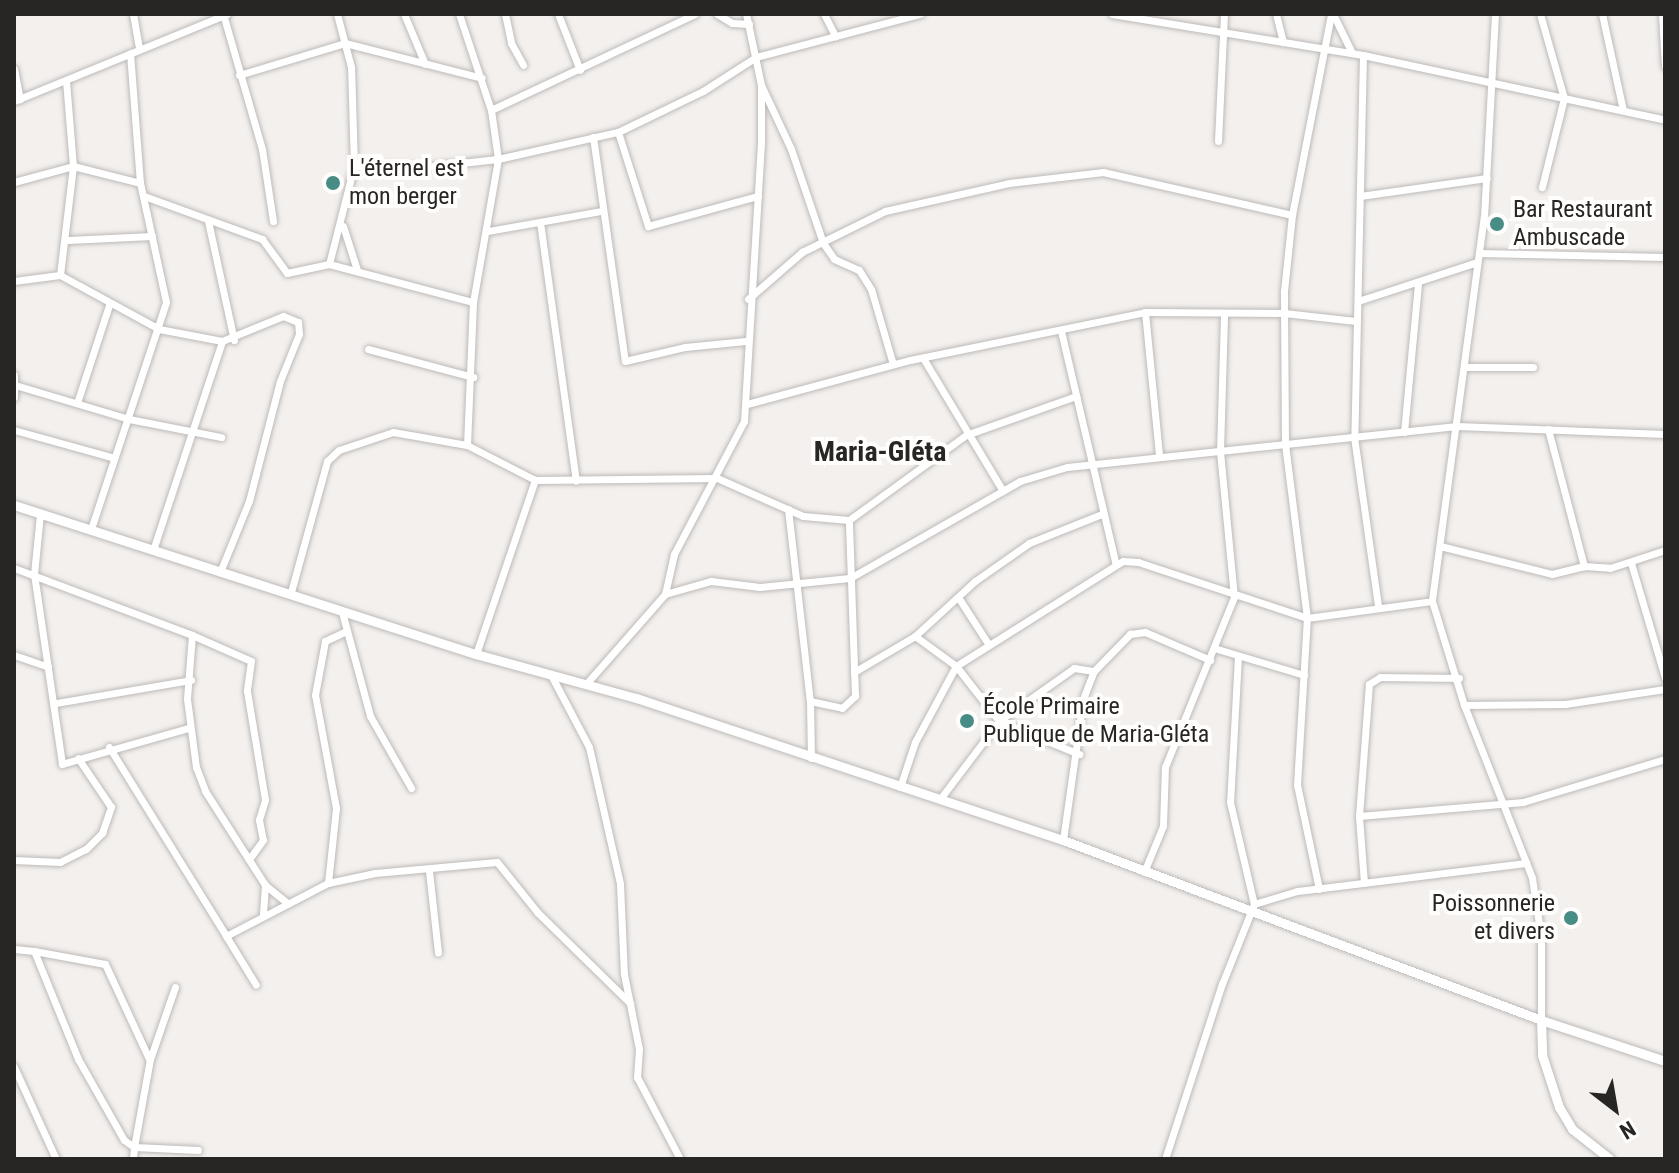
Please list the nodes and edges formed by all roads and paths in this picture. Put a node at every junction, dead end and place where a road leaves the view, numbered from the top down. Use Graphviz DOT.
graph roads {
  1 [pos="133,14"];
  2 [pos="337,14"];
  3 [pos="404,14"];
  4 [pos="459,14"];
  5 [pos="505,14"];
  6 [pos="558,14"];
  7 [pos="671,14"];
  8 [pos="695,14"];
  9 [pos="717,14"];
  10 [pos="746,14"];
  11 [pos="824,14"];
  12 [pos="920,14"];
  13 [pos="1112,14"];
  14 [pos="1224,14"];
  15 [pos="1276,14"];
  16 [pos="1332,14"];
  17 [pos="1495,14"];
  18 [pos="1540,14"];
  19 [pos="1602,14"];
  20 [pos="1662,14"];
  21 [pos="224,15"];
  22 [pos="678,22"];
  23 [pos="749,24"];
  24 [pos="1224,33"];
  25 [pos="835,36"];
  26 [pos="1283,42"];
  27 [pos="345,43"];
  28 [pos="1322,48"];
  29 [pos="139,49"];
  30 [pos="130,53"];
  31 [pos="1352,53"];
  32 [pos="1363,55"];
  33 [pos="756,57"];
  34 [pos="425,64"];
  35 [pos="523,65"];
  36 [pos="1665,66"];
  37 [pos="14,69"];
  38 [pos="580,70"];
  39 [pos="239,75"];
  40 [pos="482,78"];
  41 [pos="66,80"];
  42 [pos="1493,82"];
  43 [pos="761,85"];
  44 [pos="1564,98"];
  45 [pos="17,100"];
  46 [pos="491,110"];
  47 [pos="1623,110"];
  48 [pos="1665,120"];
  49 [pos="618,132"];
  50 [pos="593,137"];
  51 [pos="1218,141"];
  52 [pos="498,159"];
  53 [pos="73,166"];
  54 [pos="354,166"];
  55 [pos="1487,178"];
  56 [pos="14,182"];
  57 [pos="140,183"];
  58 [pos="1542,187"];
  59 [pos="144,196"];
  60 [pos="758,196"];
  61 [pos="1360,196"];
  62 [pos="601,211"];
  63 [pos="1292,215"];
  64 [pos="208,221"];
  65 [pos="273,221"];
  66 [pos="540,222"];
  67 [pos="343,223"];
  68 [pos="488,231"];
  69 [pos="152,236"];
  70 [pos="68,240"];
  71 [pos="823,243"];
  72 [pos="1479,253"];
  73 [pos="1665,257"];
  74 [pos="1477,262"];
  75 [pos="329,264"];
  76 [pos="357,270"];
  77 [pos="60,275"];
  78 [pos="14,281"];
  79 [pos="1418,284"];
  80 [pos="748,299"];
  81 [pos="1358,301"];
  82 [pos="473,302"];
  83 [pos="109,305"];
  84 [pos="1145,312"];
  85 [pos="1224,313"];
  86 [pos="1284,313"];
  87 [pos="1356,321"];
  88 [pos="159,329"];
  89 [pos="1061,331"];
  90 [pos="234,340"];
  91 [pos="222,341"];
  92 [pos="746,341"];
  93 [pos="368,349"];
  94 [pos="923,358"];
  95 [pos="893,364"];
  96 [pos="1464,367"];
  97 [pos="1533,367"];
  98 [pos="14,375"];
  99 [pos="473,377"];
  100 [pos="15,385"];
  101 [pos="1076,396"];
  102 [pos="14,397"];
  103 [pos="77,403"];
  104 [pos="747,404"];
  105 [pos="129,419"];
  106 [pos="1457,426"];
  107 [pos="1548,429"];
  108 [pos="14,430"];
  109 [pos="196,432"];
  110 [pos="1404,432"];
  111 [pos="1665,434"];
  112 [pos="966,435"];
  113 [pos="221,437"];
  114 [pos="1354,437"];
  115 [pos="1285,444"];
  116 [pos="467,445"];
  117 [pos="1220,451"];
  118 [pos="1159,455"];
  119 [pos="114,458"];
  120 [pos="1091,463"];
  121 [pos="717,478"];
  122 [pos="535,480"];
  123 [pos="576,481"];
  124 [pos="1003,491"];
  125 [pos="14,505"];
  126 [pos="788,509"];
  127 [pos="40,514"];
  128 [pos="1102,514"];
  129 [pos="849,520"];
  130 [pos="91,529"];
  131 [pos="1440,546"];
  132 [pos="153,550"];
  133 [pos="1665,550"];
  134 [pos="1631,563"];
  135 [pos="1116,565"];
  136 [pos="1584,566"];
  137 [pos="14,568"];
  138 [pos="220,572"];
  139 [pos="34,574"];
  140 [pos="850,578"];
  141 [pos="795,584"];
  142 [pos="291,592"];
  143 [pos="665,594"];
  144 [pos="958,597"];
  145 [pos="1234,597"];
  146 [pos="1432,601"];
  147 [pos="1378,606"];
  148 [pos="342,612"];
  149 [pos="1307,618"];
  150 [pos="346,631"];
  151 [pos="192,635"];
  152 [pos="915,636"];
  153 [pos="987,642"];
  154 [pos="1214,648"];
  155 [pos="476,654"];
  156 [pos="14,655"];
  157 [pos="1238,656"];
  158 [pos="1210,660"];
  159 [pos="956,666"];
  160 [pos="48,667"];
  161 [pos="1094,671"];
  162 [pos="854,672"];
  163 [pos="551,675"];
  164 [pos="1304,675"];
  165 [pos="1459,678"];
  166 [pos="1665,678"];
  167 [pos="191,680"];
  168 [pos="586,684"];
  169 [pos="1665,689"];
  170 [pos="810,701"];
  171 [pos="56,703"];
  172 [pos="1464,705"];
  173 [pos="999,721"];
  174 [pos="188,728"];
  175 [pos="109,747"];
  176 [pos="1079,754"];
  177 [pos="78,758"];
  178 [pos="811,758"];
  179 [pos="1665,759"];
  180 [pos="900,787"];
  181 [pos="411,788"];
  182 [pos="940,799"];
  183 [pos="1504,805"];
  184 [pos="1359,816"];
  185 [pos="1063,840"];
  186 [pos="249,859"];
  187 [pos="14,860"];
  188 [pos="1526,863"];
  189 [pos="429,871"];
  190 [pos="1144,872"];
  191 [pos="328,883"];
  192 [pos="1364,883"];
  193 [pos="265,885"];
  194 [pos="1319,889"];
  195 [pos="286,902"];
  196 [pos="1252,907"];
  197 [pos="263,916"];
  198 [pos="226,936"];
  199 [pos="14,949"];
  200 [pos="34,951"];
  201 [pos="438,953"];
  202 [pos="256,985"];
  203 [pos="175,987"];
  204 [pos="630,1003"];
  205 [pos="1541,1020"];
  206 [pos="150,1059"];
  207 [pos="1665,1061"];
  208 [pos="14,1067"];
  209 [pos="134,1147"];
  210 [pos="198,1150"];
  211 [pos="1611,1158"];
  212 [pos="56,1159"];
  213 [pos="133,1159"];
  214 [pos="680,1159"];
  215 [pos="1165,1159"];
  1 -- 29 [label="street"];
  2 -- 27 [label="street"];
  3 -- 34 [label="street"];
  4 -- 40 [label="street"];
  5 -- 35 [label="street"];
  6 -- 38 [label="street"];
  7 -- 22 [label="street"];
  8 -- 22 [label="street"];
  9 -- 23 [label="street"];
  10 -- 23 [label="street"];
  11 -- 25 [label="street"];
  12 -- 25 [label="street"];
  13 -- 24 [label="street"];
  14 -- 24 [label="street"];
  15 -- 26 [label="street"];
  16 -- 28 [label="street"];
  16 -- 31 [label="street"];
  17 -- 42 [label="street"];
  18 -- 44 [label="street"];
  19 -- 47 [label="street"];
  20 -- 36 [label="street"];
  21 -- 29 [label="street"];
  21 -- 39 [label="street"];
  22 -- 38 [label="street"];
  23 -- 33 [label="street"];
  24 -- 26 [label="street"];
  24 -- 51 [label="street"];
  25 -- 33 [label="street"];
  26 -- 28 [label="street"];
  27 -- 34 [label="street"];
  27 -- 39 [label="street"];
  27 -- 54 [label="street"];
  28 -- 31 [label="street"];
  28 -- 63 [label="street"];
  29 -- 30 [label="street"];
  30 -- 41 [label="street"];
  30 -- 57 [label="street"];
  31 -- 32 [label="street"];
  32 -- 42 [label="street"];
  32 -- 61 [label="street"];
  33 -- 43 [label="street"];
  33 -- 49 [label="street"];
  34 -- 40 [label="street"];
  37 -- 45 [label="street"];
  38 -- 46 [label="street"];
  39 -- 65 [label="street"];
  40 -- 46 [label="street"];
  41 -- 45 [label="street"];
  41 -- 53 [label="street"];
  42 -- 44 [label="street"];
  42 -- 55 [label="street"];
  43 -- 60 [label="street"];
  43 -- 71 [label="street"];
  44 -- 47 [label="street"];
  44 -- 58 [label="street"];
  46 -- 52 [label="street"];
  47 -- 48 [label="street"];
  49 -- 50 [label="street"];
  49 -- 60 [label="street"];
  50 -- 52 [label="street"];
  50 -- 62 [label="street"];
  52 -- 54 [label="street"];
  52 -- 68 [label="street"];
  53 -- 56 [label="street"];
  53 -- 57 [label="street"];
  53 -- 70 [label="street"];
  54 -- 67 [label="street"];
  55 -- 61 [label="street"];
  55 -- 72 [label="street"];
  57 -- 59 [label="street"];
  59 -- 64 [label="street"];
  59 -- 69 [label="street"];
  60 -- 80 [label="street"];
  61 -- 81 [label="street"];
  62 -- 66 [label="street"];
  62 -- 92 [label="street"];
  63 -- 71 [label="street"];
  63 -- 86 [label="street"];
  64 -- 75 [label="street"];
  64 -- 90 [label="street"];
  66 -- 68 [label="street"];
  66 -- 123 [label="street"];
  67 -- 75 [label="street"];
  67 -- 76 [label="street"];
  68 -- 82 [label="street"];
  69 -- 70 [label="street"];
  69 -- 88 [label="street"];
  70 -- 77 [label="street"];
  71 -- 80 [label="street"];
  71 -- 95 [label="street"];
  72 -- 73 [label="street"];
  72 -- 74 [label="street"];
  74 -- 79 [label="street"];
  74 -- 96 [label="street"];
  75 -- 76 [label="street"];
  76 -- 82 [label="street"];
  77 -- 78 [label="street"];
  77 -- 83 [label="street"];
  79 -- 81 [label="street"];
  79 -- 110 [label="street"];
  80 -- 92 [label="street"];
  81 -- 87 [label="street"];
  82 -- 99 [label="street"];
  83 -- 88 [label="street"];
  83 -- 103 [label="street"];
  84 -- 85 [label="street"];
  84 -- 89 [label="street"];
  84 -- 118 [label="street"];
  85 -- 86 [label="street"];
  85 -- 117 [label="street"];
  86 -- 87 [label="street"];
  86 -- 115 [label="street"];
  87 -- 114 [label="street"];
  88 -- 91 [label="street"];
  88 -- 105 [label="street"];
  89 -- 94 [label="street"];
  89 -- 101 [label="street"];
  90 -- 91 [label="street"];
  90 -- 138 [label="street"];
  91 -- 109 [label="street"];
  92 -- 104 [label="street"];
  93 -- 99 [label="street"];
  94 -- 95 [label="street"];
  94 -- 112 [label="street"];
  95 -- 104 [label="street"];
  96 -- 97 [label="street"];
  96 -- 106 [label="street"];
  98 -- 100 [label="street"];
  99 -- 116 [label="street"];
  100 -- 102 [label="street"];
  100 -- 103 [label="street"];
  101 -- 112 [label="street"];
  101 -- 120 [label="street"];
  103 -- 105 [label="street"];
  104 -- 121 [label="street"];
  105 -- 109 [label="street"];
  105 -- 119 [label="street"];
  106 -- 107 [label="street"];
  106 -- 110 [label="street"];
  106 -- 131 [label="street"];
  107 -- 111 [label="street"];
  107 -- 136 [label="street"];
  108 -- 119 [label="street"];
  109 -- 113 [label="street"];
  109 -- 132 [label="street"];
  110 -- 114 [label="street"];
  112 -- 124 [label="street"];
  112 -- 129 [label="street"];
  114 -- 115 [label="street"];
  114 -- 147 [label="street"];
  115 -- 117 [label="street"];
  115 -- 149 [label="street"];
  116 -- 122 [label="street"];
  116 -- 142 [label="street"];
  117 -- 118 [label="street"];
  117 -- 145 [label="street"];
  118 -- 120 [label="street"];
  119 -- 130 [label="street"];
  120 -- 124 [label="street"];
  120 -- 128 [label="street"];
  121 -- 123 [label="street"];
  121 -- 126 [label="street"];
  121 -- 143 [label="street"];
  122 -- 123 [label="street"];
  122 -- 155 [label="street"];
  124 -- 140 [label="street"];
  125 -- 127 [label="street"];
  126 -- 129 [label="street"];
  126 -- 141 [label="street"];
  127 -- 130 [label="street"];
  127 -- 139 [label="street"];
  128 -- 135 [label="street"];
  128 -- 144 [label="street"];
  129 -- 140 [label="street"];
  130 -- 132 [label="street"];
  131 -- 136 [label="street"];
  131 -- 146 [label="street"];
  132 -- 138 [label="street"];
  133 -- 134 [label="street"];
  134 -- 136 [label="street"];
  134 -- 166 [label="street"];
  135 -- 145 [label="street"];
  135 -- 153 [label="street"];
  137 -- 139 [label="street"];
  138 -- 142 [label="street"];
  139 -- 151 [label="street"];
  139 -- 160 [label="street"];
  140 -- 141 [label="street"];
  140 -- 162 [label="street"];
  141 -- 143 [label="street"];
  141 -- 170 [label="street"];
  142 -- 148 [label="street"];
  143 -- 168 [label="street"];
  144 -- 152 [label="street"];
  144 -- 153 [label="street"];
  145 -- 149 [label="street"];
  145 -- 154 [label="street"];
  146 -- 147 [label="street"];
  146 -- 165 [label="street"];
  147 -- 149 [label="street"];
  148 -- 150 [label="street"];
  148 -- 155 [label="street"];
  149 -- 164 [label="street"];
  150 -- 181 [label="street"];
  150 -- 191 [label="street"];
  151 -- 167 [label="street"];
  151 -- 186 [label="street"];
  152 -- 159 [label="street"];
  152 -- 162 [label="street"];
  153 -- 159 [label="street"];
  154 -- 157 [label="street"];
  154 -- 158 [label="street"];
  155 -- 163 [label="street"];
  156 -- 160 [label="street"];
  157 -- 164 [label="street"];
  157 -- 196 [label="street"];
  158 -- 161 [label="street"];
  158 -- 190 [label="street"];
  159 -- 173 [label="street"];
  159 -- 180 [label="street"];
  160 -- 171 [label="street"];
  161 -- 173 [label="street"];
  161 -- 176 [label="street"];
  162 -- 170 [label="street"];
  163 -- 168 [label="street"];
  163 -- 204 [label="street"];
  164 -- 194 [label="street"];
  165 -- 172 [label="street"];
  165 -- 184 [label="street"];
  167 -- 171 [label="street"];
  167 -- 174 [label="street"];
  168 -- 178 [label="street"];
  169 -- 172 [label="street"];
  170 -- 178 [label="street"];
  171 -- 177 [label="street"];
  172 -- 183 [label="street"];
  173 -- 176 [label="street"];
  173 -- 182 [label="street"];
  174 -- 175 [label="street"];
  174 -- 186 [label="street"];
  175 -- 177 [label="street"];
  175 -- 198 [label="street"];
  176 -- 185 [label="street"];
  177 -- 187 [label="street"];
  178 -- 180 [label="street"];
  179 -- 183 [label="street"];
  180 -- 182 [label="street"];
  182 -- 185 [label="street"];
  183 -- 184 [label="street"];
  183 -- 188 [label="street"];
  184 -- 192 [label="street"];
  185 -- 190 [label="street"];
  186 -- 193 [label="street"];
  188 -- 192 [label="street"];
  188 -- 205 [label="street"];
  189 -- 191 [label="street"];
  189 -- 201 [label="street"];
  189 -- 204 [label="street"];
  190 -- 196 [label="street"];
  191 -- 195 [label="street"];
  192 -- 194 [label="street"];
  193 -- 195 [label="street"];
  193 -- 197 [label="street"];
  194 -- 196 [label="street"];
  195 -- 197 [label="street"];
  196 -- 205 [label="street"];
  196 -- 215 [label="street"];
  197 -- 198 [label="street"];
  198 -- 202 [label="street"];
  199 -- 200 [label="street"];
  200 -- 206 [label="street"];
  200 -- 209 [label="street"];
  203 -- 206 [label="street"];
  204 -- 214 [label="street"];
  205 -- 207 [label="street"];
  205 -- 211 [label="street"];
  206 -- 209 [label="street"];
  208 -- 212 [label="street"];
  209 -- 210 [label="street"];
  209 -- 213 [label="street"];
}
